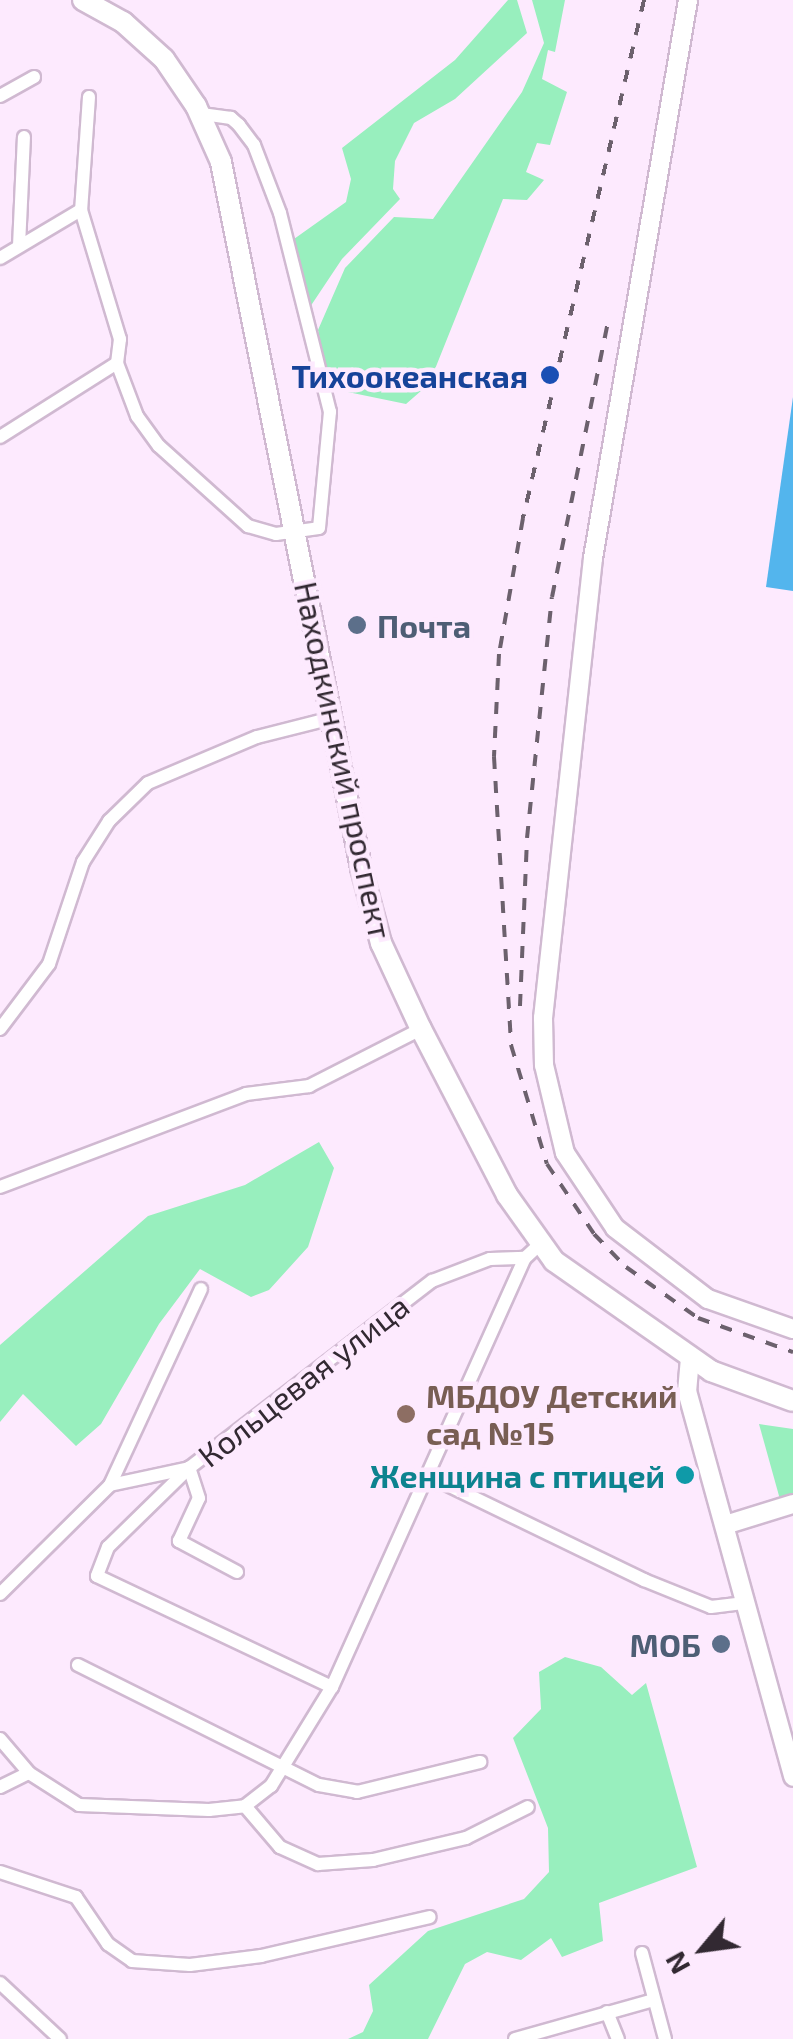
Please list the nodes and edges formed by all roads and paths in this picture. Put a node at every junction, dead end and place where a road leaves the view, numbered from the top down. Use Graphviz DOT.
graph roads {
  1 [pos="83,0"];
  2 [pos="688,0"];
  3 [pos="34,77"];
  4 [pos="0,96"];
  5 [pos="89,96"];
  6 [pos="200,114"];
  7 [pos="24,137"];
  8 [pos="81,210"];
  9 [pos="19,246"];
  10 [pos="0,258"];
  11 [pos="117,363"];
  12 [pos="0,437"];
  13 [pos="296,531"];
  14 [pos="332,718"];
  15 [pos="0,1029"];
  16 [pos="421,1030"];
  17 [pos="0,1187"];
  18 [pos="532,1252"];
  19 [pos="202,1289"];
  20 [pos="793,1329"];
  21 [pos="690,1358"];
  22 [pos="793,1401"];
  23 [pos="189,1468"];
  24 [pos="431,1477"];
  25 [pos="110,1485"];
  26 [pos="793,1504"];
  27 [pos="725,1525"];
  28 [pos="237,1572"];
  29 [pos="0,1594"];
  30 [pos="744,1602"];
  31 [pos="78,1665"];
  32 [pos="332,1687"];
  33 [pos="0,1739"];
  34 [pos="480,1762"];
  35 [pos="283,1767"];
  36 [pos="29,1772"];
  37 [pos="793,1777"];
  38 [pos="0,1788"];
  39 [pos="245,1806"];
  40 [pos="528,1807"];
  41 [pos="0,1872"];
  42 [pos="430,1917"];
  43 [pos="642,1953"];
  44 [pos="0,1982"];
  45 [pos="654,2000"];
  46 [pos="607,2012"];
  47 [pos="60,2039"];
  48 [pos="515,2039"];
  49 [pos="618,2039"];
  50 [pos="665,2039"];
  1 -- 6 [label="main road, Находкинский проспект"];
  2 -- 20 [label="street"];
  3 -- 4 [label="street"];
  5 -- 8 [label="street"];
  6 -- 13 [label="main road, Находкинский проспект"];
  6 -- 13 [label="street"];
  7 -- 9 [label="street"];
  8 -- 9 [label="street"];
  8 -- 11 [label="street"];
  9 -- 10 [label="street"];
  11 -- 12 [label="street"];
  11 -- 13 [label="street"];
  13 -- 14 [label="main road, Находкинский проспект"];
  14 -- 15 [label="street"];
  14 -- 16 [label="main road, Находкинский проспект"];
  16 -- 17 [label="street"];
  16 -- 18 [label="main road, Находкинский проспект"];
  18 -- 21 [label="main road, Находкинский проспект"];
  18 -- 23 [label="street, Кольцевая улица"];
  18 -- 24 [label="street"];
  19 -- 25 [label="street"];
  21 -- 22 [label="main road, Находкинский проспект"];
  21 -- 27 [label="street"];
  23 -- 25 [label="street, Кольцевая улица"];
  23 -- 28 [label="street"];
  23 -- 32 [label="street"];
  24 -- 30 [label="street"];
  24 -- 32 [label="street"];
  25 -- 29 [label="street"];
  26 -- 27 [label="street"];
  27 -- 30 [label="street"];
  30 -- 37 [label="street"];
  31 -- 35 [label="street"];
  32 -- 35 [label="street"];
  33 -- 36 [label="street"];
  34 -- 35 [label="street"];
  35 -- 39 [label="street"];
  36 -- 38 [label="street"];
  36 -- 39 [label="street"];
  39 -- 40 [label="street"];
  41 -- 42 [label="street"];
  43 -- 45 [label="street"];
  44 -- 47 [label="street"];
  45 -- 46 [label="street"];
  45 -- 50 [label="street"];
  46 -- 48 [label="street"];
  46 -- 49 [label="street"];
}
